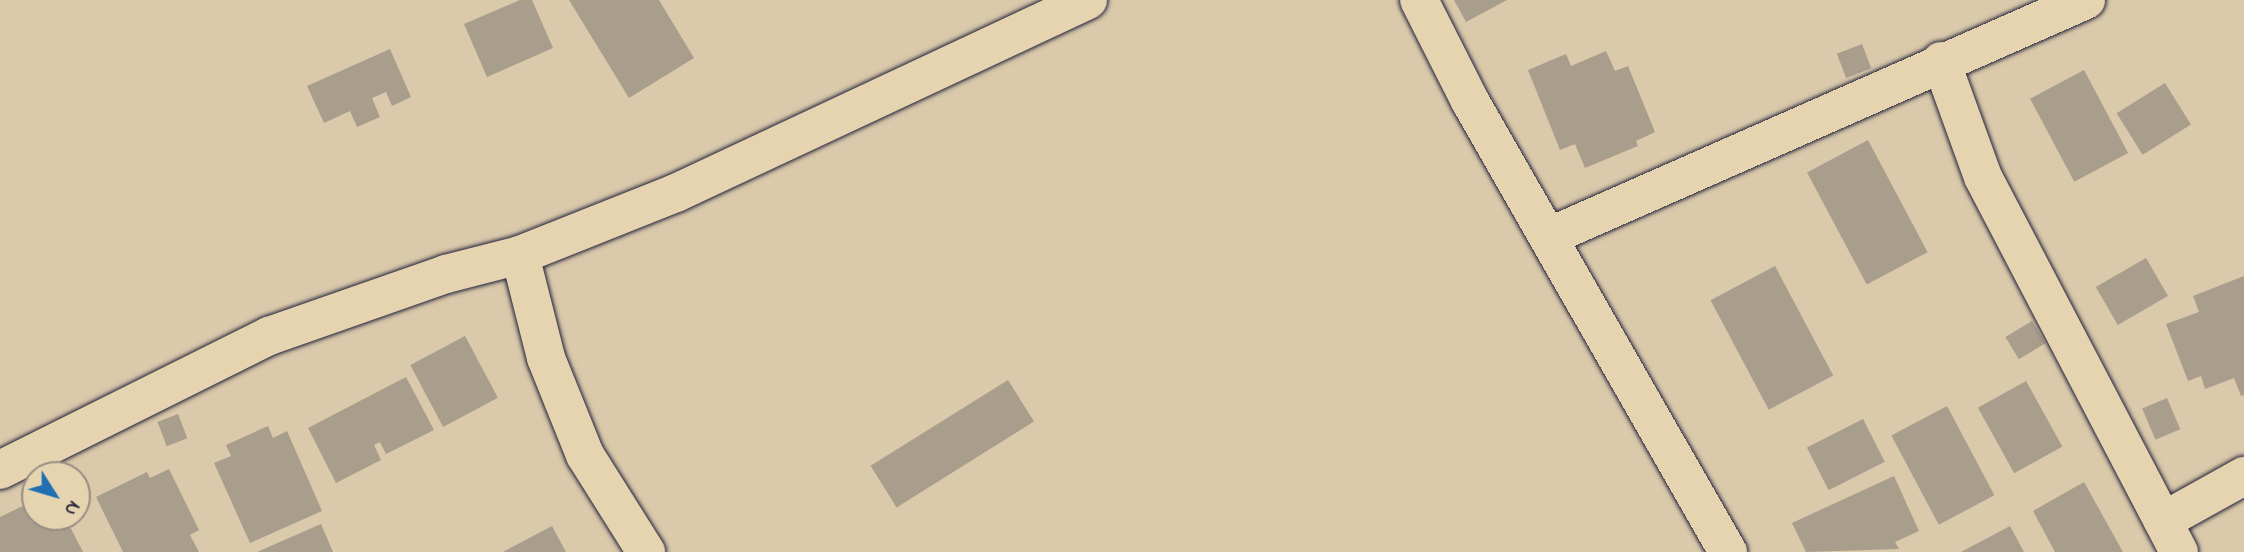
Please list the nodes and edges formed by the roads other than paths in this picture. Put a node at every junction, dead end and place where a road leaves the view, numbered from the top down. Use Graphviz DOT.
graph roads {
  1 [pos="1088,0"];
  2 [pos="1419,0"];
  3 [pos="2086,0"];
  4 [pos="1941,61"];
  5 [pos="1548,237"];
  6 [pos="520,255"];
  7 [pos="0,470"];
  8 [pos="2244,476"];
  9 [pos="2171,536"];
  10 [pos="646,552"];
  11 [pos="1728,552"];
  1 -- 6 [label="street"];
  2 -- 5 [label="street"];
  3 -- 4 [label="street"];
  4 -- 5 [label="street"];
  4 -- 9 [label="street"];
  5 -- 11 [label="street"];
  6 -- 7 [label="street"];
  6 -- 10 [label="street"];
  8 -- 9 [label="street"];
}
